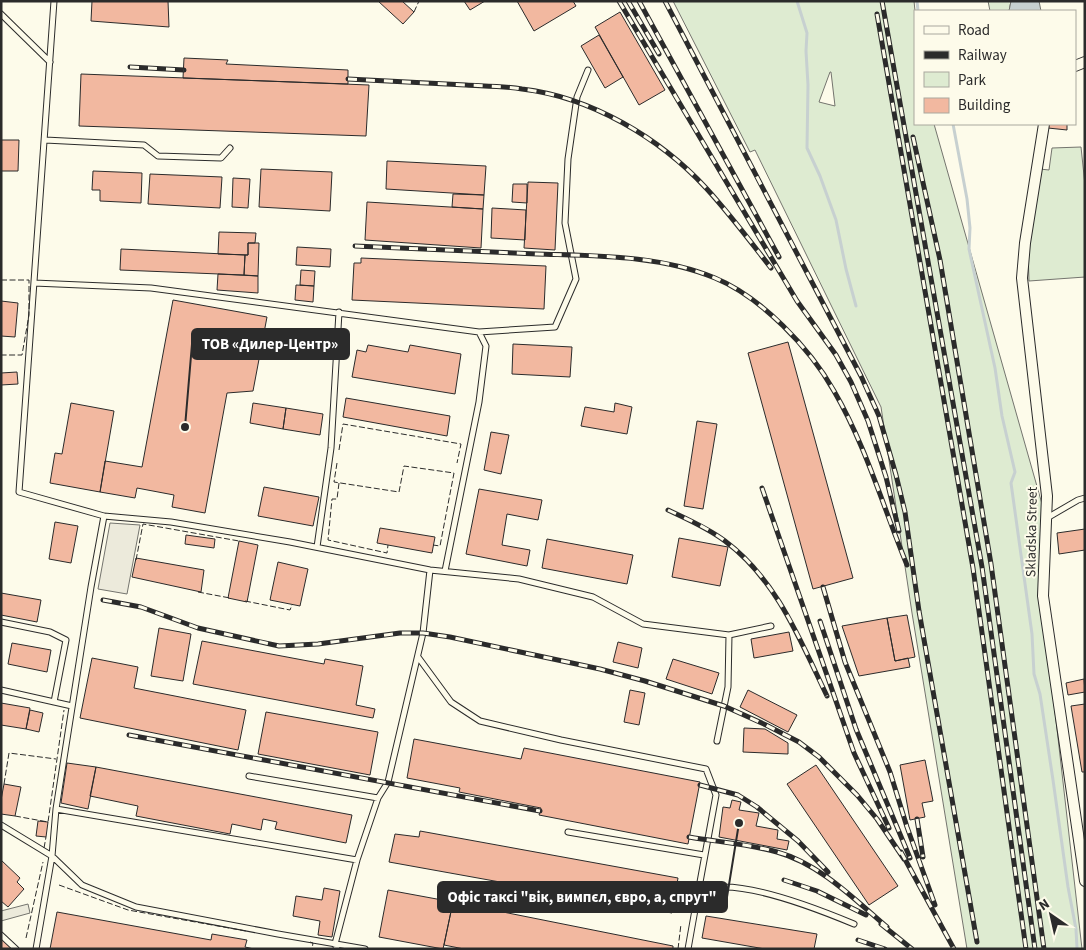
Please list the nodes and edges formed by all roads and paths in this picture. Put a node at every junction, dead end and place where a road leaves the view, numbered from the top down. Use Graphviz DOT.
graph roads {
  1 [pos="54,1"];
  2 [pos="1,14"];
  3 [pos="50,62"];
  4 [pos="588,70"];
  5 [pos="1044,125"];
  6 [pos="45,140"];
  7 [pos="230,148"];
  8 [pos="34,282"];
  9 [pos="339,312"];
  10 [pos="479,332"];
  11 [pos="1085,498"];
  12 [pos="104,516"];
  13 [pos="1047,518"];
  14 [pos="317,547"];
  15 [pos="430,570"];
  16 [pos="445,571"];
  17 [pos="1,622"];
  18 [pos="771,626"];
  19 [pos="729,635"];
  20 [pos="418,657"];
  21 [pos="1,690"];
  22 [pos="54,702"];
  23 [pos="72,706"];
  24 [pos="717,741"];
  25 [pos="249,776"];
  26 [pos="378,798"];
  27 [pos="56,809"];
  28 [pos="1,826"];
  29 [pos="568,832"];
  30 [pos="52,856"];
  31 [pos="704,856"];
  32 [pos="357,860"];
  33 [pos="1085,881"];
  34 [pos="698,893"];
  35 [pos="854,924"];
  36 [pos="1,935"];
  37 [pos="336,946"];
  38 [pos="16,949"];
  39 [pos="36,949"];
  40 [pos="365,949"];
  41 [pos="688,949"];
  1 -- 3 [label="lane"];
  2 -- 3 [label="lane"];
  3 -- 6 [label="lane"];
  4 -- 10 [label="lane"];
  5 -- 13 [label="street, Skladska Street"];
  6 -- 7 [label="lane"];
  6 -- 8 [label="lane"];
  8 -- 9 [label="lane"];
  8 -- 12 [label="lane"];
  9 -- 10 [label="lane"];
  9 -- 14 [label="lane"];
  10 -- 16 [label="lane"];
  11 -- 13 [label="lane"];
  12 -- 14 [label="lane"];
  12 -- 23 [label="lane"];
  13 -- 33 [label="street, Skladska Street"];
  14 -- 15 [label="lane"];
  15 -- 16 [label="lane"];
  15 -- 20 [label="lane"];
  16 -- 19 [label="lane"];
  17 -- 22 [label="lane"];
  18 -- 19 [label="lane"];
  19 -- 24 [label="lane"];
  20 -- 26 [label="lane"];
  20 -- 31 [label="lane"];
  21 -- 22 [label="lane"];
  22 -- 23 [label="lane"];
  23 -- 27 [label="lane"];
  25 -- 26 [label="lane"];
  26 -- 32 [label="lane"];
  27 -- 30 [label="lane"];
  27 -- 32 [label="lane"];
  28 -- 30 [label="lane"];
  29 -- 31 [label="lane"];
  30 -- 37 [label="lane"];
  30 -- 39 [label="lane"];
  31 -- 34 [label="lane"];
  32 -- 37 [label="lane"];
  34 -- 35 [label="lane"];
  34 -- 41 [label="lane"];
  36 -- 38 [label="lane"];
  37 -- 40 [label="lane"];
}
